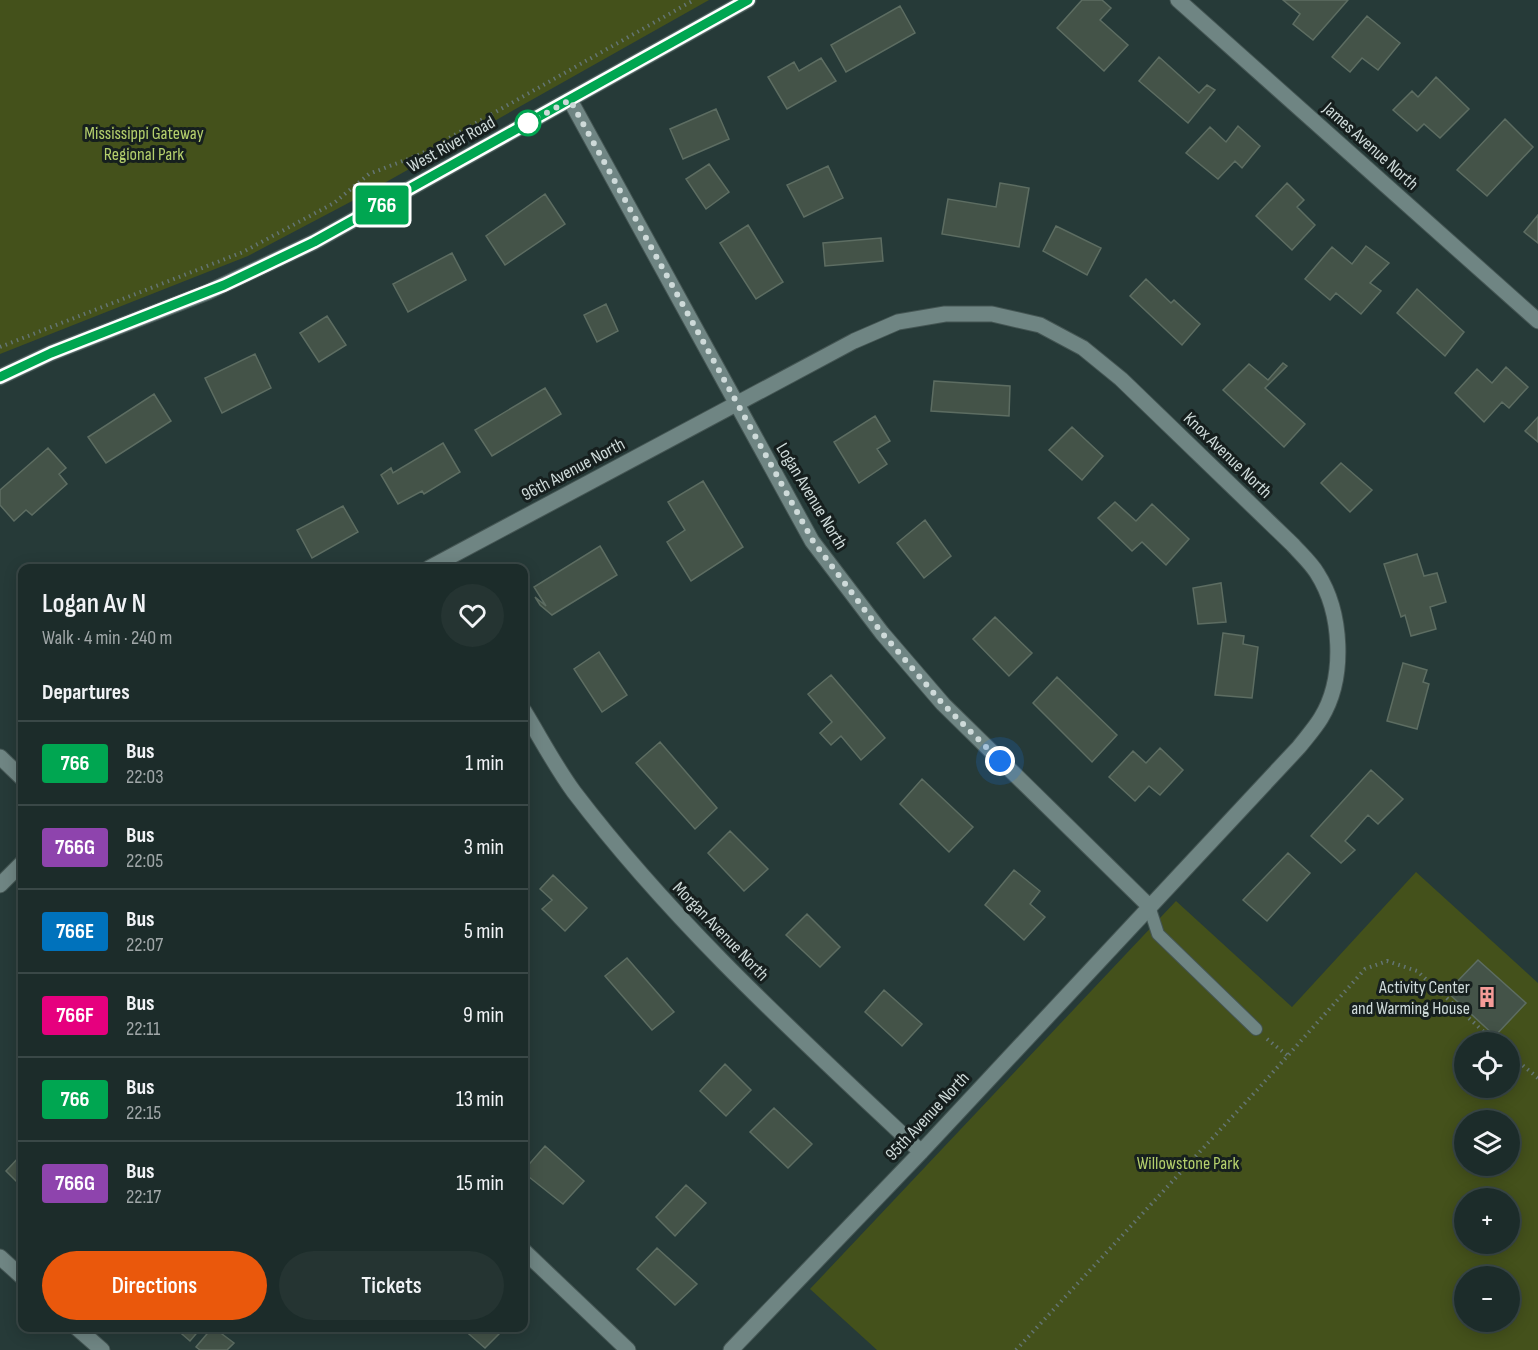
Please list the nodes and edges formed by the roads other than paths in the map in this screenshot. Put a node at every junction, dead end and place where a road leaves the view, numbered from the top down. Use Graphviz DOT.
graph roads {
  1 [pos="748,0"];
  2 [pos="1178,0"];
  3 [pos="570,100"];
  4 [pos="1538,321"];
  5 [pos="0,377"];
  6 [pos="736,403"];
  7 [pos="442,564"];
  8 [pos="528,717"];
  9 [pos="0,757"];
  10 [pos="18,774"];
  11 [pos="18,867"];
  12 [pos="0,885"];
  13 [pos="1149,906"];
  14 [pos="1256,1029"];
  15 [pos="921,1152"];
  16 [pos="528,1255"];
  17 [pos="0,1257"];
  18 [pos="18,1273"];
  19 [pos="82,1332"];
  20 [pos="102,1350"];
  21 [pos="628,1350"];
  22 [pos="730,1350"];
  1 -- 3 [label="street, West River Road"];
  2 -- 4 [label="street, James Avenue North"];
  3 -- 5 [label="street, West River Road"];
  3 -- 6 [label="street, Logan Avenue North"];
  6 -- 7 [label="street, 96th Avenue North"];
  6 -- 13 [label="street, Logan Avenue North"];
  6 -- 13 [label="street, Knox Avenue North"];
  8 -- 15 [label="street, Morgan Avenue North"];
  9 -- 10 [label="street"];
  11 -- 12 [label="street"];
  13 -- 14 [label="lane"];
  13 -- 15 [label="street, 95th Avenue North"];
  15 -- 22 [label="street, 95th Avenue North"];
  16 -- 21 [label="street"];
  17 -- 18 [label="street"];
  19 -- 20 [label="street"];
}
